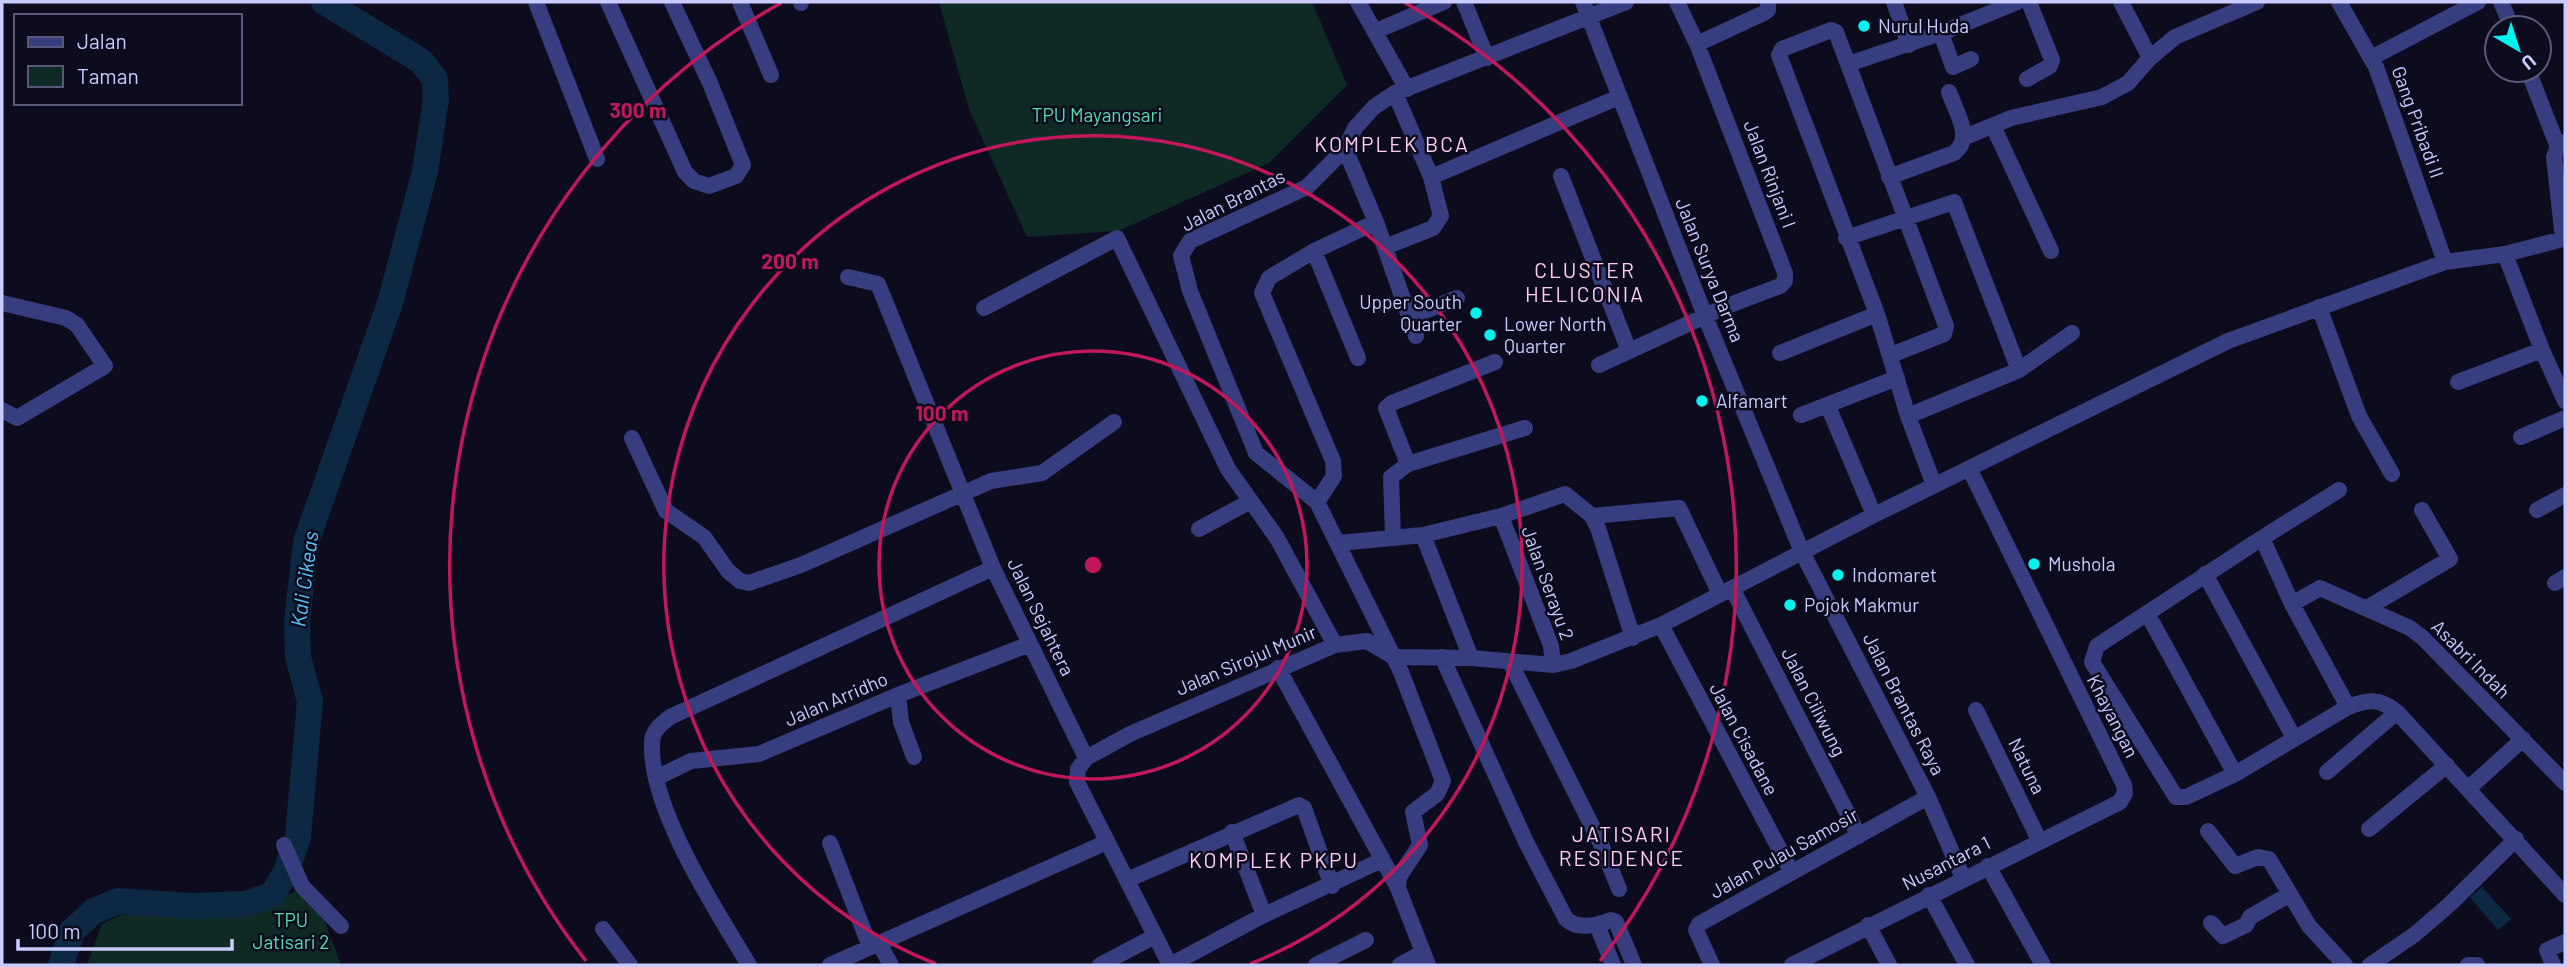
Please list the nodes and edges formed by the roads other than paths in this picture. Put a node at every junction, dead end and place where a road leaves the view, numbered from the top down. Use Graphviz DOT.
graph roads {
  1 [pos="536,2"];
  2 [pos="608,2"];
  3 [pos="672,2"];
  4 [pos="740,2"];
  5 [pos="1358,2"];
  6 [pos="1444,2"];
  7 [pos="1464,2"];
  8 [pos="1626,2"];
  9 [pos="1677,2"];
  10 [pos="1768,2"];
  11 [pos="1894,2"];
  12 [pos="2017,2"];
  13 [pos="2029,2"];
  14 [pos="2121,2"];
  15 [pos="2258,2"];
  16 [pos="2339,2"];
  17 [pos="2478,2"];
  18 [pos="1585,8"];
  19 [pos="1376,31"];
  20 [pos="1941,33"];
  21 [pos="1697,44"];
  22 [pos="1909,45"];
  23 [pos="1487,58"];
  24 [pos="2150,58"];
  25 [pos="2371,58"];
  26 [pos="1971,59"];
  27 [pos="1848,64"];
  28 [pos="771,75"];
  29 [pos="2027,79"];
  30 [pos="2534,84"];
  31 [pos="1401,91"];
  32 [pos="1948,93"];
  33 [pos="1619,97"];
  34 [pos="1993,126"];
  35 [pos="1965,137"];
  36 [pos="2562,145"];
  37 [pos="1345,149"];
  38 [pos="597,159"];
  39 [pos="1561,176"];
  40 [pos="1431,177"];
  41 [pos="1889,177"];
  42 [pos="1903,217"];
  43 [pos="1376,222"];
  44 [pos="1846,238"];
  45 [pos="2564,241"];
  46 [pos="1385,247"];
  47 [pos="1314,251"];
  48 [pos="2051,251"];
  49 [pos="2505,254"];
  50 [pos="2445,262"];
  51 [pos="848,278"];
  52 [pos="1457,298"];
  53 [pos="2,303"];
  54 [pos="2319,307"];
  55 [pos="984,308"];
  56 [pos="1877,314"];
  57 [pos="1705,316"];
  58 [pos="1410,317"];
  59 [pos="2072,333"];
  60 [pos="1416,336"];
  61 [pos="2542,350"];
  62 [pos="1629,351"];
  63 [pos="1780,353"];
  64 [pos="1891,355"];
  65 [pos="1358,358"];
  66 [pos="1495,362"];
  67 [pos="1599,366"];
  68 [pos="2019,370"];
  69 [pos="1897,378"];
  70 [pos="2458,382"];
  71 [pos="2565,401"];
  72 [pos="1828,407"];
  73 [pos="2,410"];
  74 [pos="1801,415"];
  75 [pos="1908,416"];
  76 [pos="2565,418"];
  77 [pos="1114,422"];
  78 [pos="1525,428"];
  79 [pos="2521,437"];
  80 [pos="632,438"];
  81 [pos="1408,464"];
  82 [pos="1970,470"];
  83 [pos="2392,474"];
  84 [pos="1934,485"];
  85 [pos="2339,490"];
  86 [pos="962,493"];
  87 [pos="2565,495"];
  88 [pos="1250,502"];
  89 [pos="1317,502"];
  90 [pos="2422,510"];
  91 [pos="2537,510"];
  92 [pos="1874,515"];
  93 [pos="1502,516"];
  94 [pos="1592,516"];
  95 [pos="1199,529"];
  96 [pos="1423,535"];
  97 [pos="1393,536"];
  98 [pos="2262,538"];
  99 [pos="1339,543"];
  100 [pos="1802,552"];
  101 [pos="993,568"];
  102 [pos="2205,574"];
  103 [pos="1726,591"];
  104 [pos="2292,604"];
  105 [pos="2367,608"];
  106 [pos="2147,613"];
  107 [pos="1661,625"];
  108 [pos="1633,638"];
  109 [pos="1030,644"];
  110 [pos="1335,645"];
  111 [pos="1394,657"];
  112 [pos="1442,657"];
  113 [pos="1471,658"];
  114 [pos="1510,662"];
  115 [pos="1553,665"];
  116 [pos="1278,668"];
  117 [pos="898,695"];
  118 [pos="2348,707"];
  119 [pos="1976,710"];
  120 [pos="2397,712"];
  121 [pos="2294,738"];
  122 [pos="2523,739"];
  123 [pos="914,757"];
  124 [pos="1086,758"];
  125 [pos="2447,765"];
  126 [pos="2327,772"];
  127 [pos="2235,774"];
  128 [pos="656,778"];
  129 [pos="2565,783"];
  130 [pos="2469,788"];
  131 [pos="1928,797"];
  132 [pos="2120,802"];
  133 [pos="2369,829"];
  134 [pos="2208,831"];
  135 [pos="1233,832"];
  136 [pos="1859,836"];
  137 [pos="2039,839"];
  138 [pos="2516,839"];
  139 [pos="1107,842"];
  140 [pos="830,843"];
  141 [pos="284,845"];
  142 [pos="1382,860"];
  143 [pos="1988,866"];
  144 [pos="1791,872"];
  145 [pos="1963,878"];
  146 [pos="1126,880"];
  147 [pos="1332,886"];
  148 [pos="1398,888"];
  149 [pos="1619,889"];
  150 [pos="2290,894"];
  151 [pos="1929,895"];
  152 [pos="2565,895"];
  153 [pos="1264,915"];
  154 [pos="2211,923"];
  155 [pos="1597,925"];
  156 [pos="1868,925"];
  157 [pos="341,926"];
  158 [pos="603,929"];
  159 [pos="1155,936"];
  160 [pos="1366,940"];
  161 [pos="2565,942"];
  162 [pos="875,945"];
  163 [pos="1425,959"];
  164 [pos="1799,964"];
  165 [pos="630,965"];
  166 [pos="749,965"];
  167 [pos="830,965"];
  168 [pos="891,965"];
  169 [pos="1100,965"];
  170 [pos="1170,965"];
  171 [pos="1315,965"];
  172 [pos="1400,965"];
  173 [pos="1613,965"];
  174 [pos="1634,965"];
  175 [pos="1712,965"];
  176 [pos="1889,965"];
  177 [pos="1967,965"];
  178 [pos="2043,965"];
  179 [pos="2345,965"];
  180 [pos="2370,965"];
  181 [pos="2468,965"];
  182 [pos="2477,965"];
  183 [pos="2553,965"];
  1 -- 38 [label="street"];
  2 -- 3 [label="street"];
  4 -- 28 [label="street"];
  5 -- 19 [label="street"];
  6 -- 19 [label="street"];
  7 -- 23 [label="street"];
  8 -- 18 [label="street"];
  9 -- 21 [label="street, Jalan Rinjani I"];
  10 -- 21 [label="street"];
  11 -- 22 [label="street"];
  12 -- 20 [label="street"];
  13 -- 29 [label="street"];
  14 -- 24 [label="street"];
  15 -- 24 [label="street"];
  16 -- 25 [label="street, Gang Pribadi II"];
  17 -- 25 [label="street"];
  18 -- 23 [label="street, Jalan Brantas"];
  18 -- 33 [label="street, Jalan Surya Darma"];
  19 -- 31 [label="street"];
  20 -- 22 [label="street"];
  20 -- 26 [label="street"];
  21 -- 57 [label="street, Jalan Rinjani I"];
  22 -- 27 [label="street"];
  23 -- 31 [label="street, Jalan Brantas"];
  24 -- 34 [label="street"];
  25 -- 50 [label="street, Gang Pribadi II"];
  27 -- 41 [label="street"];
  27 -- 44 [label="street"];
  30 -- 36 [label="street"];
  31 -- 37 [label="street, Jalan Brantas"];
  31 -- 40 [label="street"];
  32 -- 35 [label="street"];
  33 -- 40 [label="street"];
  33 -- 57 [label="street, Jalan Surya Darma"];
  34 -- 35 [label="street"];
  34 -- 48 [label="street"];
  35 -- 41 [label="street"];
  36 -- 45 [label="street"];
  37 -- 43 [label="street"];
  37 -- 89 [label="street, Jalan Brantas"];
  39 -- 62 [label="street"];
  40 -- 46 [label="street"];
  41 -- 42 [label="street"];
  42 -- 44 [label="street"];
  42 -- 64 [label="street"];
  42 -- 68 [label="street"];
  43 -- 46 [label="street"];
  43 -- 47 [label="street"];
  44 -- 56 [label="street"];
  45 -- 49 [label="street, Jalan Sirojul Munir"];
  46 -- 58 [label="street"];
  47 -- 65 [label="street"];
  47 -- 89 [label="street"];
  49 -- 50 [label="street, Jalan Sirojul Munir"];
  49 -- 61 [label="street"];
  50 -- 54 [label="street, Jalan Sirojul Munir"];
  51 -- 86 [label="street, Jalan Sejahtera"];
  52 -- 58 [label="street"];
  53 -- 73 [label="street"];
  54 -- 82 [label="street, Jalan Sirojul Munir"];
  54 -- 83 [label="street"];
  55 -- 88 [label="street"];
  56 -- 63 [label="street"];
  56 -- 64 [label="street"];
  57 -- 62 [label="street, Jalan Rinjani I"];
  57 -- 100 [label="street, Jalan Surya Darma"];
  58 -- 60 [label="street"];
  59 -- 68 [label="street"];
  61 -- 70 [label="street"];
  61 -- 71 [label="street"];
  62 -- 67 [label="street, Jalan Rinjani I"];
  64 -- 69 [label="street"];
  66 -- 81 [label="street"];
  68 -- 75 [label="street"];
  69 -- 72 [label="street"];
  69 -- 75 [label="street"];
  72 -- 74 [label="street"];
  72 -- 92 [label="street"];
  75 -- 84 [label="street"];
  76 -- 79 [label="street"];
  77 -- 86 [label="street"];
  78 -- 81 [label="street"];
  80 -- 86 [label="street"];
  81 -- 97 [label="street"];
  82 -- 84 [label="street, Jalan Sirojul Munir"];
  82 -- 132 [label="street, Khayangan"];
  84 -- 92 [label="street, Jalan Sirojul Munir"];
  85 -- 98 [label="street"];
  86 -- 101 [label="street, Jalan Sejahtera"];
  87 -- 91 [label="street"];
  88 -- 95 [label="street"];
  88 -- 110 [label="street"];
  89 -- 99 [label="street, Jalan Brantas"];
  90 -- 105 [label="street"];
  92 -- 100 [label="street, Jalan Sirojul Munir"];
  93 -- 94 [label="street"];
  93 -- 96 [label="street"];
  93 -- 115 [label="street, Jalan Serayu 2"];
  94 -- 103 [label="street, Jalan Ciliwung"];
  94 -- 108 [label="street"];
  96 -- 97 [label="street"];
  96 -- 113 [label="street"];
  97 -- 99 [label="street"];
  98 -- 102 [label="street"];
  98 -- 104 [label="street"];
  99 -- 111 [label="street, Jalan Brantas"];
  100 -- 103 [label="street, Jalan Sirojul Munir"];
  100 -- 131 [label="street, Jalan Brantas Raya"];
  101 -- 109 [label="street, Jalan Sejahtera"];
  101 -- 128 [label="street"];
  102 -- 106 [label="street"];
  102 -- 121 [label="street"];
  103 -- 107 [label="street, Jalan Sirojul Munir"];
  103 -- 136 [label="street, Jalan Ciliwung"];
  104 -- 105 [label="street, Asabri Indah"];
  104 -- 118 [label="street"];
  105 -- 122 [label="street, Asabri Indah"];
  106 -- 127 [label="street"];
  106 -- 127 [label="street"];
  107 -- 108 [label="street, Jalan Sirojul Munir"];
  107 -- 144 [label="street, Jalan Cisadane"];
  108 -- 115 [label="street, Jalan Sirojul Munir"];
  109 -- 117 [label="street, Jalan Arridho"];
  109 -- 124 [label="street, Jalan Sejahtera"];
  110 -- 111 [label="street, Jalan Sirojul Munir"];
  110 -- 116 [label="street, Jalan Sirojul Munir"];
  111 -- 112 [label="street, Jalan Sirojul Munir"];
  111 -- 148 [label="street, Jalan Brantas"];
  112 -- 113 [label="street, Jalan Sirojul Munir"];
  112 -- 155 [label="street"];
  113 -- 114 [label="street, Jalan Sirojul Munir"];
  114 -- 115 [label="street, Jalan Sirojul Munir"];
  114 -- 149 [label="street"];
  116 -- 124 [label="street, Jalan Sirojul Munir"];
  116 -- 142 [label="street"];
  117 -- 123 [label="street"];
  117 -- 128 [label="street, Jalan Arridho"];
  118 -- 120 [label="street"];
  118 -- 121 [label="street"];
  119 -- 137 [label="street, Natuna"];
  120 -- 125 [label="street"];
  120 -- 126 [label="street"];
  121 -- 127 [label="street"];
  122 -- 129 [label="street, Asabri Indah"];
  122 -- 130 [label="street"];
  124 -- 139 [label="street"];
  125 -- 130 [label="street"];
  125 -- 133 [label="street"];
  128 -- 166 [label="street"];
  130 -- 138 [label="street"];
  131 -- 136 [label="street, Jalan Pulau Samosir"];
  131 -- 145 [label="street, Jalan Brantas Raya"];
  132 -- 137 [label="street, Nusantara 1"];
  134 -- 150 [label="street"];
  135 -- 146 [label="street"];
  135 -- 147 [label="street"];
  135 -- 153 [label="street"];
  136 -- 144 [label="street, Jalan Pulau Samosir"];
  137 -- 143 [label="street, Nusantara 1"];
  138 -- 152 [label="street"];
  138 -- 180 [label="street"];
  139 -- 146 [label="street"];
  139 -- 162 [label="street"];
  140 -- 162 [label="street"];
  141 -- 157 [label="street"];
  142 -- 147 [label="street"];
  142 -- 148 [label="street"];
  143 -- 145 [label="street, Nusantara 1"];
  143 -- 178 [label="street"];
  144 -- 175 [label="street, Jalan Pulau Samosir"];
  145 -- 151 [label="street, Nusantara 1"];
  146 -- 159 [label="street"];
  147 -- 153 [label="street"];
  148 -- 163 [label="street"];
  150 -- 154 [label="street"];
  150 -- 179 [label="street"];
  151 -- 156 [label="street, Nusantara 1"];
  151 -- 177 [label="street"];
  153 -- 170 [label="street"];
  155 -- 173 [label="street"];
  155 -- 174 [label="street"];
  156 -- 164 [label="street, Nusantara 1"];
  156 -- 176 [label="street"];
  158 -- 165 [label="street"];
  159 -- 169 [label="street"];
  159 -- 170 [label="street"];
  160 -- 171 [label="street"];
  161 -- 183 [label="street"];
  162 -- 167 [label="street"];
  162 -- 168 [label="street"];
  163 -- 172 [label="street"];
  181 -- 182 [label="street"];
}
